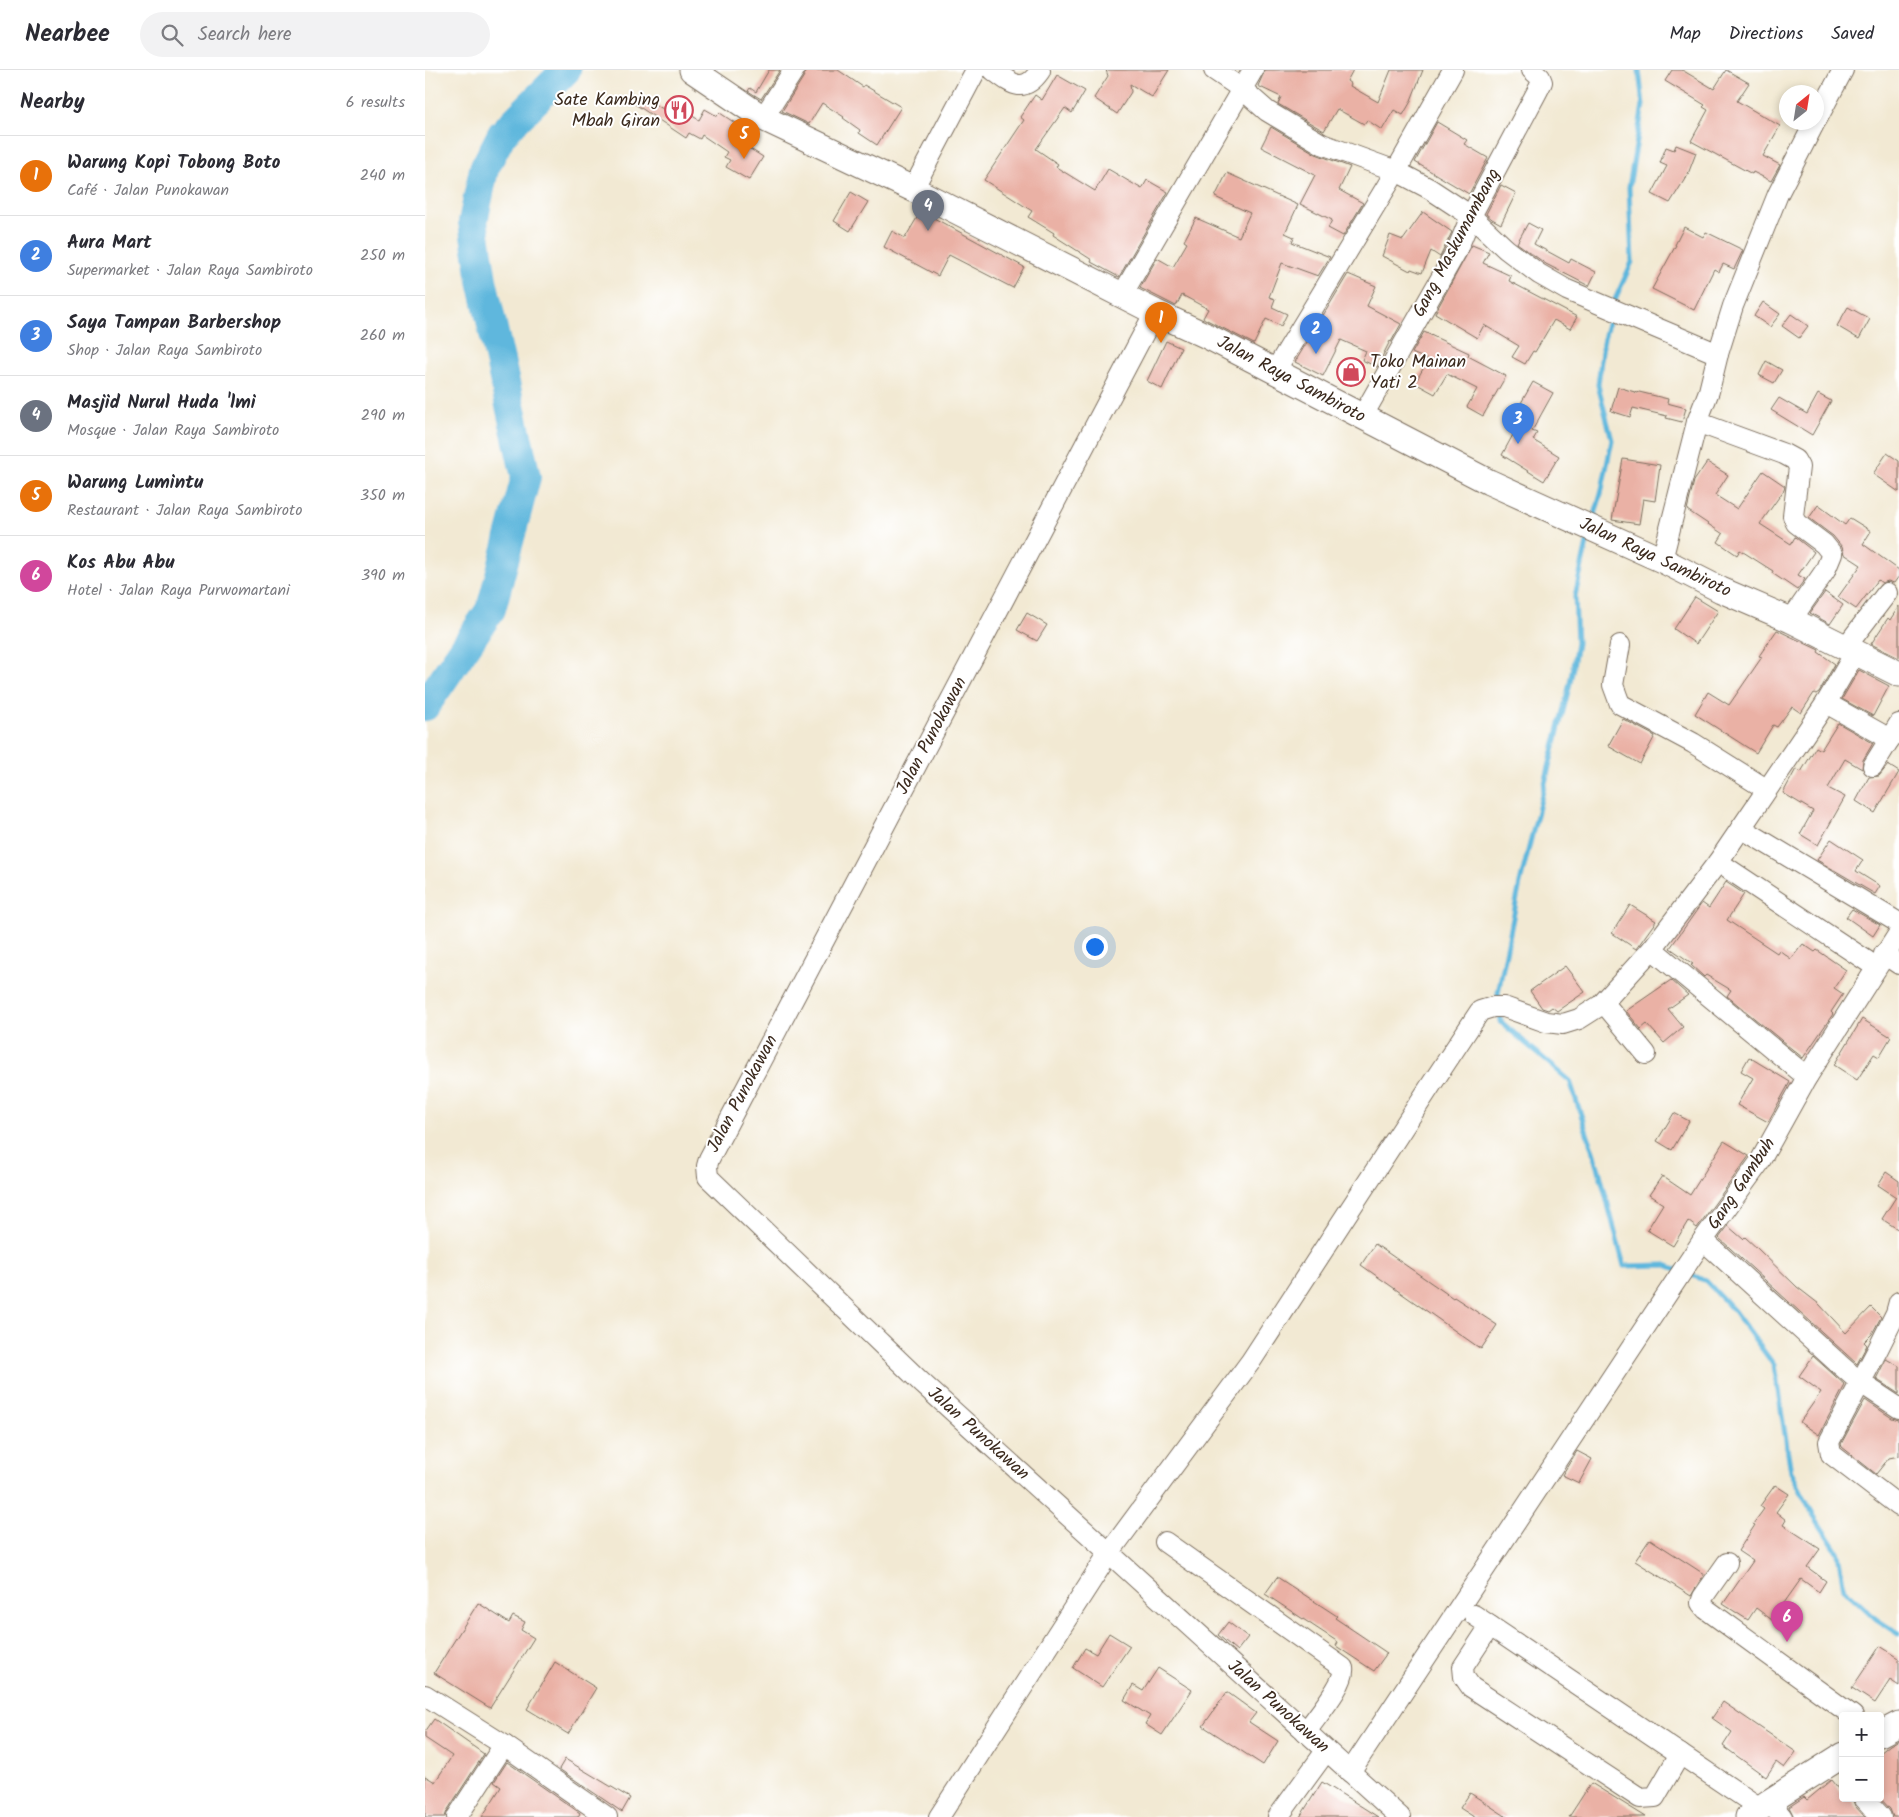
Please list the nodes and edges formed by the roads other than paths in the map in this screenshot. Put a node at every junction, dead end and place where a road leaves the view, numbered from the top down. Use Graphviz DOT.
graph roads {
  1 [pos="692,70"];
  2 [pos="794,70"];
  3 [pos="976,70"];
  4 [pos="993,70"];
  5 [pos="1215,70"];
  6 [pos="1253,70"];
  7 [pos="1453,70"];
  8 [pos="1532,70"];
  9 [pos="1843,70"];
  10 [pos="1040,71"];
  11 [pos="1242,89"];
  12 [pos="1824,106"];
  13 [pos="763,118"];
  14 [pos="1812,130"];
  15 [pos="1395,171"];
  16 [pos="913,189"];
  17 [pos="1471,216"];
  18 [pos="1122,295"];
  19 [pos="1155,312"];
  20 [pos="1718,354"];
  21 [pos="1275,371"];
  22 [pos="1362,418"];
  23 [pos="1697,422"];
  24 [pos="1662,560"];
  25 [pos="1887,593"];
  26 [pos="1791,620"];
  27 [pos="1620,645"];
  28 [pos="1850,650"];
  29 [pos="1899,674"];
  30 [pos="1826,703"];
  31 [pos="1894,732"];
  32 [pos="1873,766"];
  33 [pos="1766,790"];
  34 [pos="1741,828"];
  35 [pos="1718,862"];
  36 [pos="1899,924"];
  37 [pos="1899,933"];
  38 [pos="1652,949"];
  39 [pos="1886,962"];
  40 [pos="1604,1003"];
  41 [pos="1646,1054"];
  42 [pos="1807,1077"];
  43 [pos="1703,1240"];
  44 [pos="1899,1302"];
  45 [pos="1861,1383"];
  46 [pos="1899,1408"];
  47 [pos="1899,1506"];
  48 [pos="1165,1542"];
  49 [pos="1109,1553"];
  50 [pos="1727,1563"];
  51 [pos="425,1695"];
  52 [pos="1848,1712"];
  53 [pos="1899,1724"];
  54 [pos="1306,1732"];
  55 [pos="1884,1732"];
  56 [pos="504,1745"];
  57 [pos="1326,1751"];
  58 [pos="1680,1754"];
  59 [pos="1839,1764"];
  60 [pos="1350,1772"];
  61 [pos="1868,1802"];
  62 [pos="1765,1811"];
  63 [pos="599,1815"];
  64 [pos="457,1817"];
  65 [pos="939,1817"];
  66 [pos="1278,1817"];
  67 [pos="1399,1817"];
  68 [pos="1881,1817"];
  1 -- 13 [label="street, Jalan Raya Sambiroto"];
  2 -- 13 [label="street"];
  3 -- 16 [label="street"];
  4 -- 10 [label="street"];
  5 -- 11 [label="street"];
  6 -- 11 [label="street"];
  7 -- 15 [label="street"];
  8 -- 17 [label="street, Gang Maskumambang"];
  9 -- 12 [label="street"];
  11 -- 15 [label="street"];
  11 -- 18 [label="street"];
  13 -- 16 [label="street, Jalan Raya Sambiroto"];
  14 -- 20 [label="street"];
  15 -- 17 [label="street"];
  15 -- 21 [label="street"];
  16 -- 18 [label="street, Jalan Raya Sambiroto"];
  17 -- 20 [label="street"];
  17 -- 22 [label="street, Gang Maskumambang"];
  18 -- 19 [label="street, Jalan Raya Sambiroto"];
  19 -- 21 [label="street, Jalan Raya Sambiroto"];
  19 -- 49 [label="street, Jalan Punokawan"];
  20 -- 23 [label="street"];
  21 -- 22 [label="street, Jalan Raya Sambiroto"];
  22 -- 24 [label="street, Jalan Raya Sambiroto"];
  23 -- 24 [label="street"];
  23 -- 26 [label="street"];
  24 -- 26 [label="street, Jalan Raya Sambiroto"];
  25 -- 28 [label="street"];
  26 -- 28 [label="street, Jalan Raya Sambiroto"];
  27 -- 33 [label="street"];
  28 -- 29 [label="street, Jalan Raya Sambiroto"];
  28 -- 30 [label="street"];
  30 -- 31 [label="street"];
  30 -- 33 [label="street"];
  31 -- 32 [label="street"];
  33 -- 34 [label="street"];
  34 -- 35 [label="street"];
  34 -- 36 [label="street"];
  35 -- 38 [label="street"];
  35 -- 39 [label="street"];
  37 -- 39 [label="street, Gang Gambuh"];
  38 -- 40 [label="street"];
  38 -- 42 [label="street"];
  39 -- 42 [label="street, Gang Gambuh"];
  40 -- 41 [label="street"];
  40 -- 49 [label="street"];
  42 -- 43 [label="street, Gang Gambuh"];
  43 -- 45 [label="street, Gang Gambuh"];
  43 -- 60 [label="street"];
  44 -- 45 [label="street"];
  45 -- 46 [label="street, Gang Gambuh"];
  45 -- 47 [label="street"];
  48 -- 54 [label="street"];
  49 -- 54 [label="street, Jalan Punokawan"];
  49 -- 65 [label="street"];
  50 -- 52 [label="street"];
  51 -- 56 [label="street"];
  53 -- 55 [label="street"];
  54 -- 57 [label="street, Jalan Punokawan"];
  56 -- 63 [label="street"];
  56 -- 64 [label="street"];
  57 -- 60 [label="street, Jalan Punokawan"];
  57 -- 66 [label="street"];
  58 -- 58 [label="street"];
  58 -- 62 [label="street"];
  59 -- 62 [label="street"];
  60 -- 67 [label="street, Jalan Punokawan"];
  61 -- 68 [label="street"];
}
